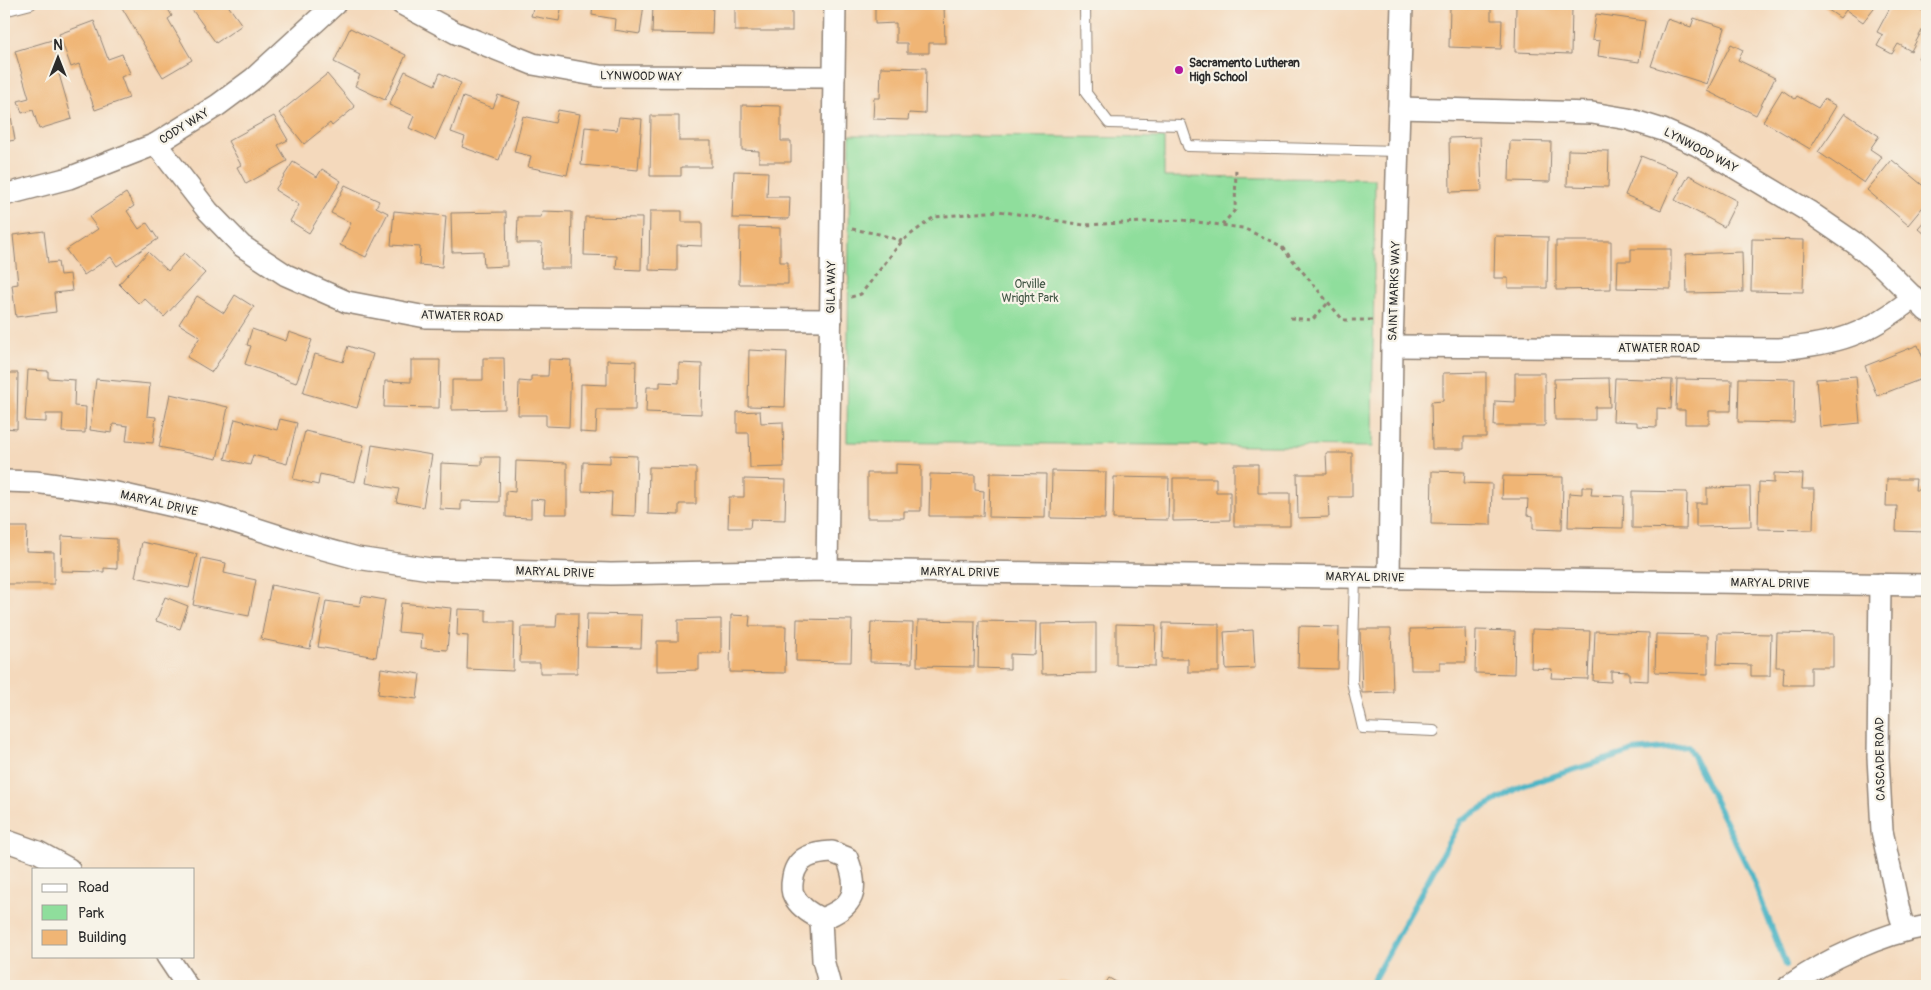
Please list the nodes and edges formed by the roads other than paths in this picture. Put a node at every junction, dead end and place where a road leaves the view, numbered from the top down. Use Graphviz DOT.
graph roads {
  1 [pos="31,4"];
  2 [pos="334,4"];
  3 [pos="402,4"];
  4 [pos="835,4"];
  5 [pos="1085,4"];
  6 [pos="1402,4"];
  7 [pos="4,11"];
  8 [pos="834,77"];
  9 [pos="1399,108"];
  10 [pos="156,144"];
  11 [pos="1398,152"];
  12 [pos="4,195"];
  13 [pos="1921,304"];
  14 [pos="831,311"];
  15 [pos="1392,346"];
  16 [pos="4,481"];
  17 [pos="827,570"];
  18 [pos="1355,577"];
  19 [pos="1389,578"];
  20 [pos="1880,584"];
  21 [pos="1927,585"];
  22 [pos="1434,731"];
  23 [pos="4,840"];
  24 [pos="66,868"];
  25 [pos="821,920"];
  26 [pos="1927,926"];
  27 [pos="1906,930"];
  28 [pos="168,958"];
  29 [pos="187,986"];
  30 [pos="830,986"];
  31 [pos="1789,986"];
  1 -- 7 [label="lane"];
  2 -- 10 [label="street, CODY WAY"];
  3 -- 8 [label="street, LYNWOOD WAY"];
  4 -- 8 [label="street, GILA WAY"];
  5 -- 11 [label="lane"];
  6 -- 9 [label="street, SAINT MARKS WAY"];
  8 -- 14 [label="street, GILA WAY"];
  9 -- 11 [label="street, SAINT MARKS WAY"];
  9 -- 13 [label="street, LYNWOOD WAY"];
  10 -- 12 [label="street, CODY WAY"];
  10 -- 14 [label="street, ATWATER ROAD"];
  11 -- 15 [label="street, SAINT MARKS WAY"];
  13 -- 15 [label="street, ATWATER ROAD"];
  14 -- 17 [label="street, GILA WAY"];
  15 -- 19 [label="street, SAINT MARKS WAY"];
  16 -- 17 [label="street, MARYAL DRIVE"];
  17 -- 18 [label="street, MARYAL DRIVE"];
  18 -- 19 [label="street, MARYAL DRIVE"];
  18 -- 22 [label="lane"];
  19 -- 20 [label="street, MARYAL DRIVE"];
  20 -- 21 [label="street, MARYAL DRIVE"];
  20 -- 27 [label="street, CASCADE ROAD"];
  23 -- 24 [label="street"];
  25 -- 30 [label="street"];
  26 -- 27 [label="street"];
  27 -- 31 [label="street"];
  28 -- 29 [label="street"];
}
